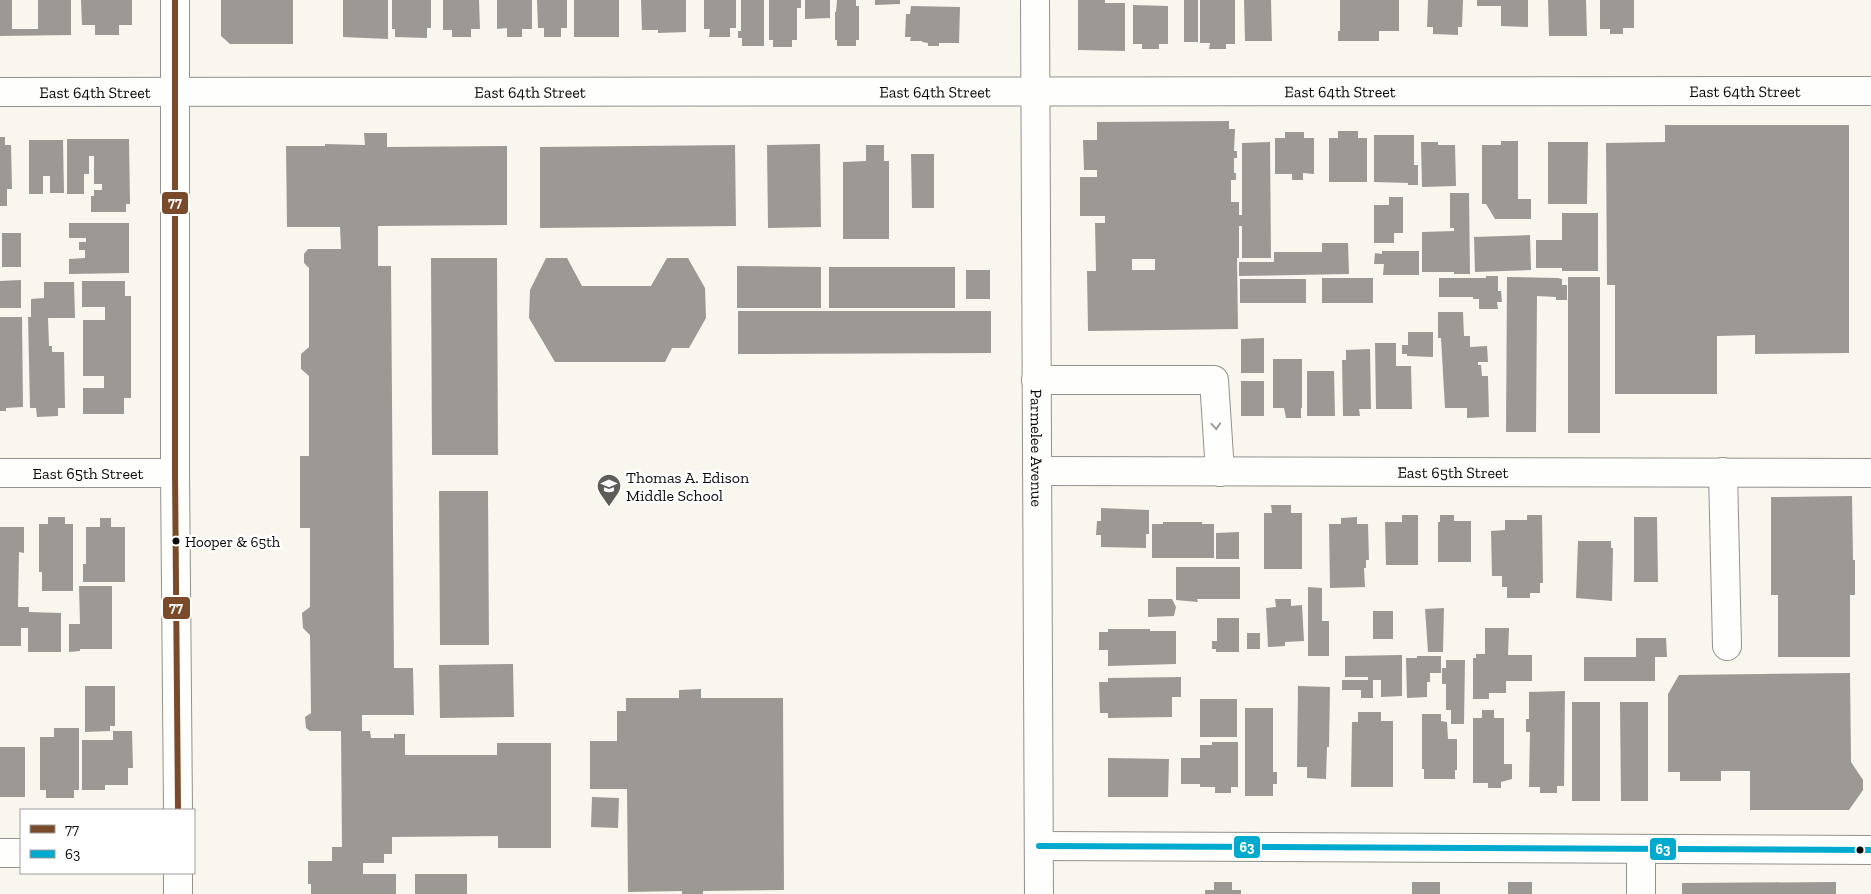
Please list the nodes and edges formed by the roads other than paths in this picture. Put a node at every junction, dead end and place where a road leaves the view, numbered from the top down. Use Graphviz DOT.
graph roads {
  1 [pos="175,0"];
  2 [pos="1035,0"];
  3 [pos="1035,91"];
  4 [pos="1871,91"];
  5 [pos="0,92"];
  6 [pos="176,92"];
  7 [pos="1036,380"];
  8 [pos="1037,471"];
  9 [pos="1220,472"];
  10 [pos="1723,472"];
  11 [pos="0,473"];
  12 [pos="175,473"];
  13 [pos="1871,473"];
  14 [pos="1726,646"];
  15 [pos="178,809"];
  16 [pos="1039,846"];
  17 [pos="1641,849"];
  18 [pos="1871,850"];
  19 [pos="0,853"];
  20 [pos="20,853"];
  21 [pos="178,874"];
  22 [pos="178,894"];
  23 [pos="1039,894"];
  24 [pos="1641,894"];
  1 -- 6 [label="street"];
  2 -- 3 [label="street, Parmelee Avenue"];
  3 -- 4 [label="street, East 64th Street"];
  3 -- 6 [label="street, East 64th Street"];
  3 -- 7 [label="street, Parmelee Avenue"];
  5 -- 6 [label="street, East 64th Street"];
  6 -- 12 [label="street"];
  7 -- 8 [label="street, Parmelee Avenue"];
  7 -- 9 [label="street, one-way"];
  8 -- 9 [label="street, East 65th Street"];
  8 -- 16 [label="street, Parmelee Avenue"];
  9 -- 10 [label="street, East 65th Street"];
  10 -- 13 [label="street, East 65th Street"];
  10 -- 14 [label="street"];
  11 -- 12 [label="street, East 65th Street"];
  12 -- 15 [label="street"];
  16 -- 17 [label="street"];
  16 -- 23 [label="street, Parmelee Avenue"];
  17 -- 18 [label="street"];
  17 -- 24 [label="street"];
  19 -- 20 [label="street"];
  21 -- 22 [label="street"];
}
